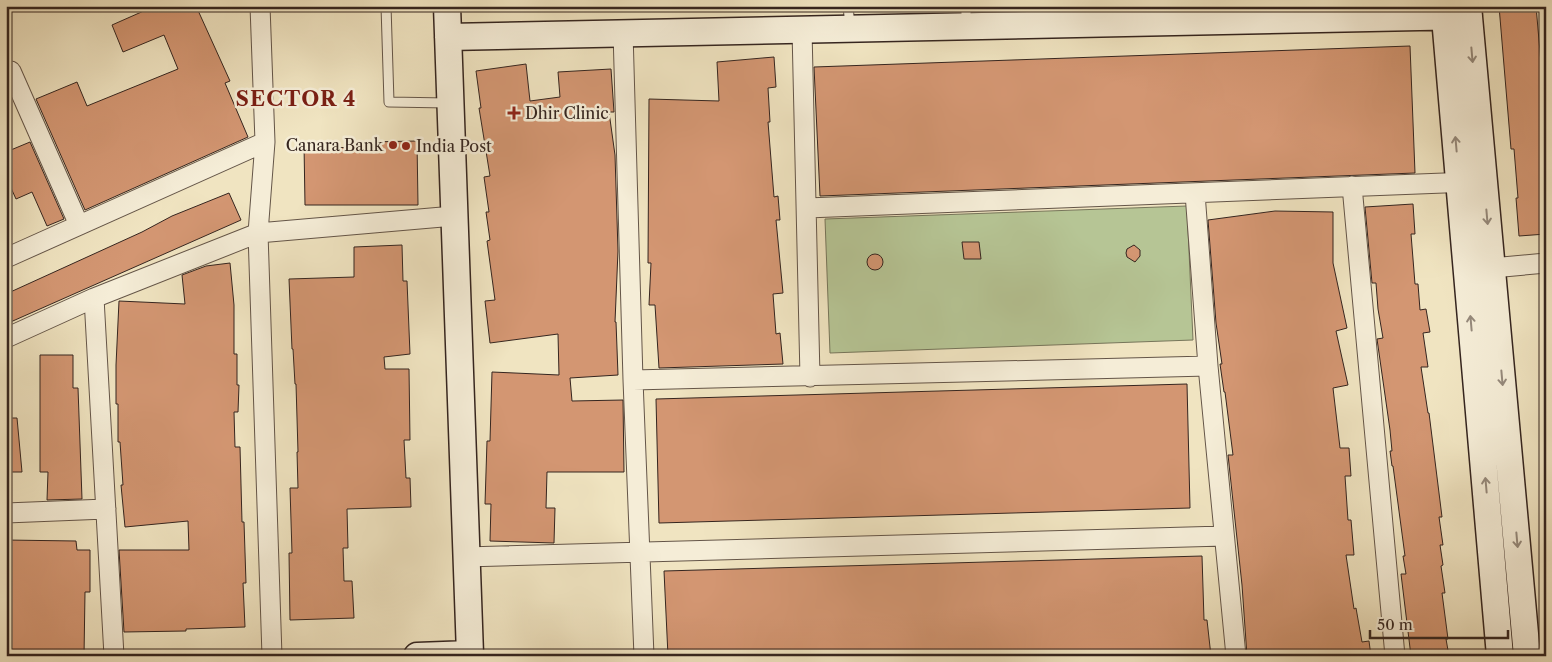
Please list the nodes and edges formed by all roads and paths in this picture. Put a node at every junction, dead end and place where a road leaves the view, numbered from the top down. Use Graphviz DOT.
graph roads {
  1 [pos="260,6"];
  2 [pos="386,6"];
  3 [pos="447,6"];
  4 [pos="1456,11"];
  5 [pos="1323,13"];
  6 [pos="1176,14"];
  7 [pos="966,16"];
  8 [pos="849,18"];
  9 [pos="802,30"];
  10 [pos="623,32"];
  11 [pos="448,37"];
  12 [pos="11,71"];
  13 [pos="450,103"];
  14 [pos="265,142"];
  15 [pos="1471,182"];
  16 [pos="1352,186"];
  17 [pos="1195,193"];
  18 [pos="807,208"];
  19 [pos="454,216"];
  20 [pos="79,225"];
  21 [pos="258,233"];
  22 [pos="6,258"];
  23 [pos="1546,263"];
  24 [pos="1479,269"];
  25 [pos="94,298"];
  26 [pos="6,338"];
  27 [pos="1208,366"];
  28 [pos="810,377"];
  29 [pos="633,380"];
  30 [pos="106,509"];
  31 [pos="6,513"];
  32 [pos="1224,536"];
  33 [pos="640,551"];
  34 [pos="465,557"];
  35 [pos="471,655"];
  36 [pos="114,656"];
  37 [pos="272,656"];
  38 [pos="417,656"];
  39 [pos="644,656"];
  40 [pos="1236,656"];
  41 [pos="1396,656"];
  42 [pos="1500,656"];
  43 [pos="1527,656"];
  1 -- 14 [label="street"];
  2 -- 13 [label="lane"];
  3 -- 11 [label="street"];
  4 -- 5 [label="street"];
  4 -- 15 [label="street"];
  5 -- 6 [label="street"];
  6 -- 7 [label="street"];
  7 -- 8 [label="street"];
  8 -- 9 [label="street"];
  9 -- 10 [label="street"];
  9 -- 18 [label="street"];
  10 -- 11 [label="street"];
  10 -- 29 [label="street"];
  11 -- 13 [label="street"];
  12 -- 20 [label="street"];
  13 -- 19 [label="street"];
  14 -- 20 [label="street"];
  14 -- 21 [label="street"];
  15 -- 16 [label="street"];
  15 -- 24 [label="street"];
  16 -- 17 [label="street"];
  16 -- 41 [label="street"];
  17 -- 18 [label="street"];
  17 -- 27 [label="street"];
  18 -- 28 [label="street"];
  19 -- 21 [label="street"];
  19 -- 34 [label="street"];
  20 -- 22 [label="street"];
  21 -- 25 [label="street"];
  21 -- 37 [label="street"];
  23 -- 24 [label="street"];
  42 -- 24 [label="street, one-way"];
  24 -- 43 [label="street, one-way"];
  25 -- 26 [label="street"];
  25 -- 30 [label="street"];
  27 -- 28 [label="street"];
  27 -- 32 [label="street"];
  28 -- 29 [label="street"];
  29 -- 33 [label="street"];
  30 -- 31 [label="street"];
  30 -- 36 [label="street"];
  32 -- 33 [label="street"];
  32 -- 40 [label="street"];
  33 -- 34 [label="street"];
  33 -- 39 [label="street"];
  34 -- 35 [label="street"];
  35 -- 38 [label="street"];
}
